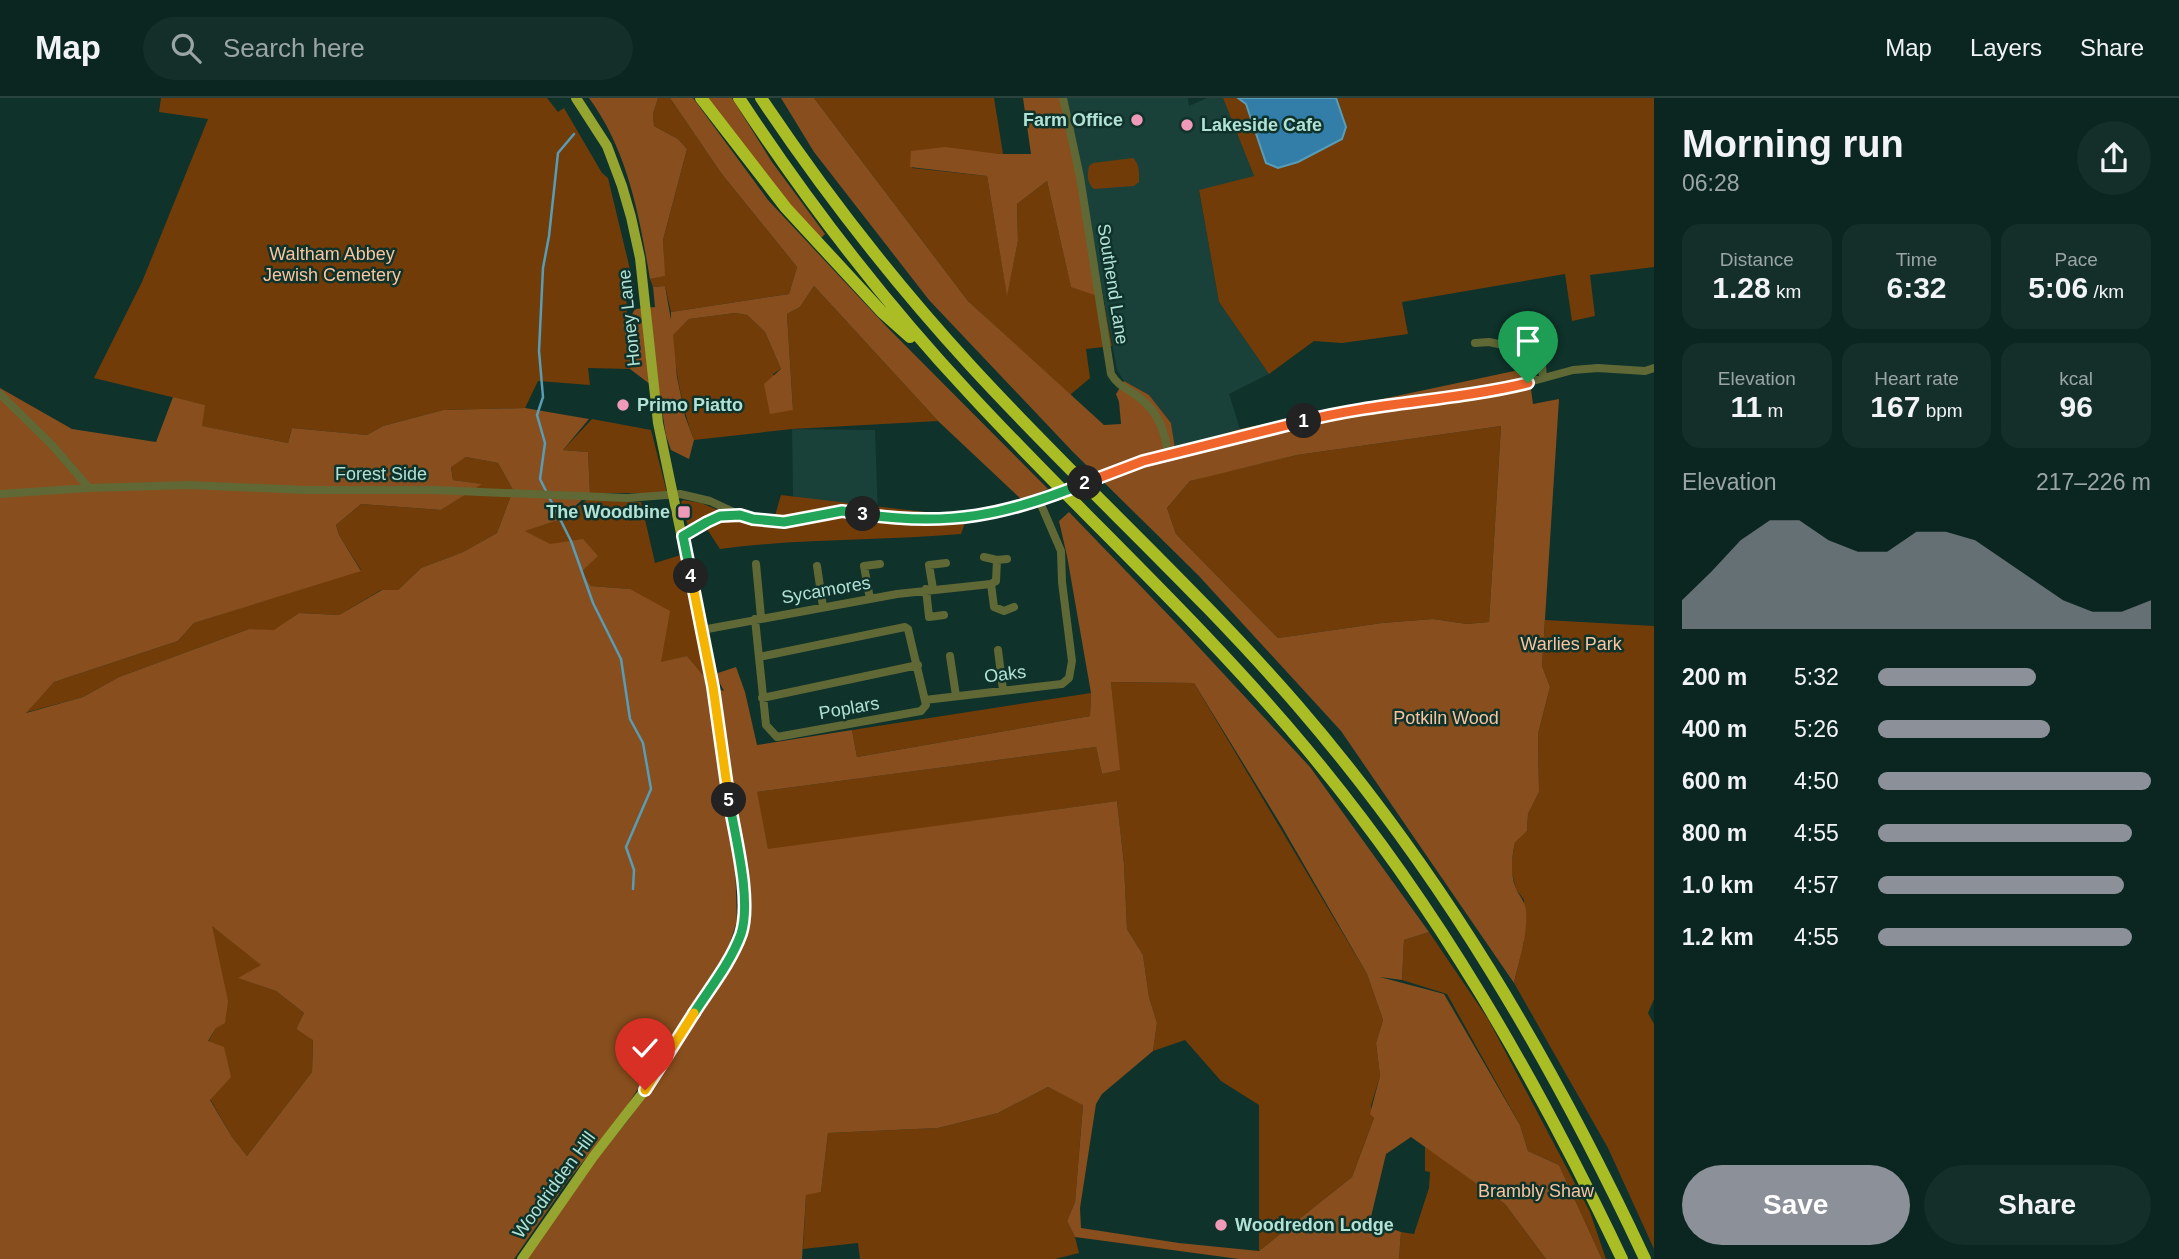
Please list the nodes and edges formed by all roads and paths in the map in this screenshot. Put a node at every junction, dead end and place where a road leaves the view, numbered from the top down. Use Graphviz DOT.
graph roads {
  1 [pos="576,98"];
  2 [pos="701,98"];
  3 [pos="738,98"];
  4 [pos="761,98"];
  5 [pos="1063,98"];
  6 [pos="1475,343"];
  7 [pos="940,361"];
  8 [pos="1654,368"];
  9 [pos="1543,377"];
  10 [pos="0,394"];
  11 [pos="1168,454"];
  12 [pos="89,488"];
  13 [pos="0,494"];
  14 [pos="673,495"];
  15 [pos="1039,500"];
  16 [pos="740,515"];
  17 [pos="683,536"];
  18 [pos="984,557"];
  19 [pos="946,563"];
  20 [pos="756,564"];
  21 [pos="880,564"];
  22 [pos="817,566"];
  23 [pos="991,584"];
  24 [pos="929,589"];
  25 [pos="870,599"];
  26 [pos="823,607"];
  27 [pos="1014,607"];
  28 [pos="944,615"];
  29 [pos="758,618"];
  30 [pos="702,630"];
  31 [pos="998,650"];
  32 [pos="950,656"];
  33 [pos="760,657"];
  34 [pos="918,665"];
  35 [pos="1003,690"];
  36 [pos="956,696"];
  37 [pos="762,698"];
  38 [pos="925,700"];
  39 [pos="744,918"];
  40 [pos="522,1259"];
  41 [pos="1622,1259"];
  42 [pos="1645,1259"];
  1 -- 14 [label="main road, Honey Lane"];
  2 -- 7 [label="highway"];
  3 -- 7 [label="highway"];
  4 -- 42 [label="highway"];
  5 -- 11 [label="street, Southend Lane"];
  6 -- 9 [label="street"];
  7 -- 41 [label="highway"];
  8 -- 9 [label="street"];
  9 -- 11 [label="street"];
  10 -- 12 [label="street"];
  11 -- 15 [label="street"];
  12 -- 13 [label="street, Forest Side"];
  12 -- 14 [label="street, Forest Side"];
  14 -- 16 [label="street, Forest Side"];
  14 -- 17 [label="main road, Honey Lane"];
  15 -- 16 [label="street"];
  15 -- 35 [label="street, Oaks"];
  16 -- 17 [label="street"];
  17 -- 30 [label="main road, Honey Lane"];
  18 -- 23 [label="street"];
  19 -- 24 [label="street"];
  20 -- 29 [label="street"];
  21 -- 25 [label="street"];
  22 -- 26 [label="street"];
  23 -- 24 [label="street, Sycamores"];
  23 -- 27 [label="street"];
  24 -- 25 [label="street, Sycamores"];
  24 -- 28 [label="street"];
  25 -- 26 [label="street, Sycamores"];
  26 -- 29 [label="street, Sycamores"];
  29 -- 30 [label="street, Sycamores"];
  29 -- 33 [label="street"];
  30 -- 39 [label="main road, Honey Lane"];
  31 -- 35 [label="street"];
  32 -- 36 [label="street"];
  33 -- 34 [label="street"];
  33 -- 37 [label="street"];
  34 -- 37 [label="street"];
  34 -- 38 [label="street"];
  35 -- 36 [label="street, Oaks"];
  36 -- 38 [label="street, Oaks"];
  37 -- 38 [label="street, Poplars"];
  39 -- 40 [label="main road, Woodridden Hill"];
}
